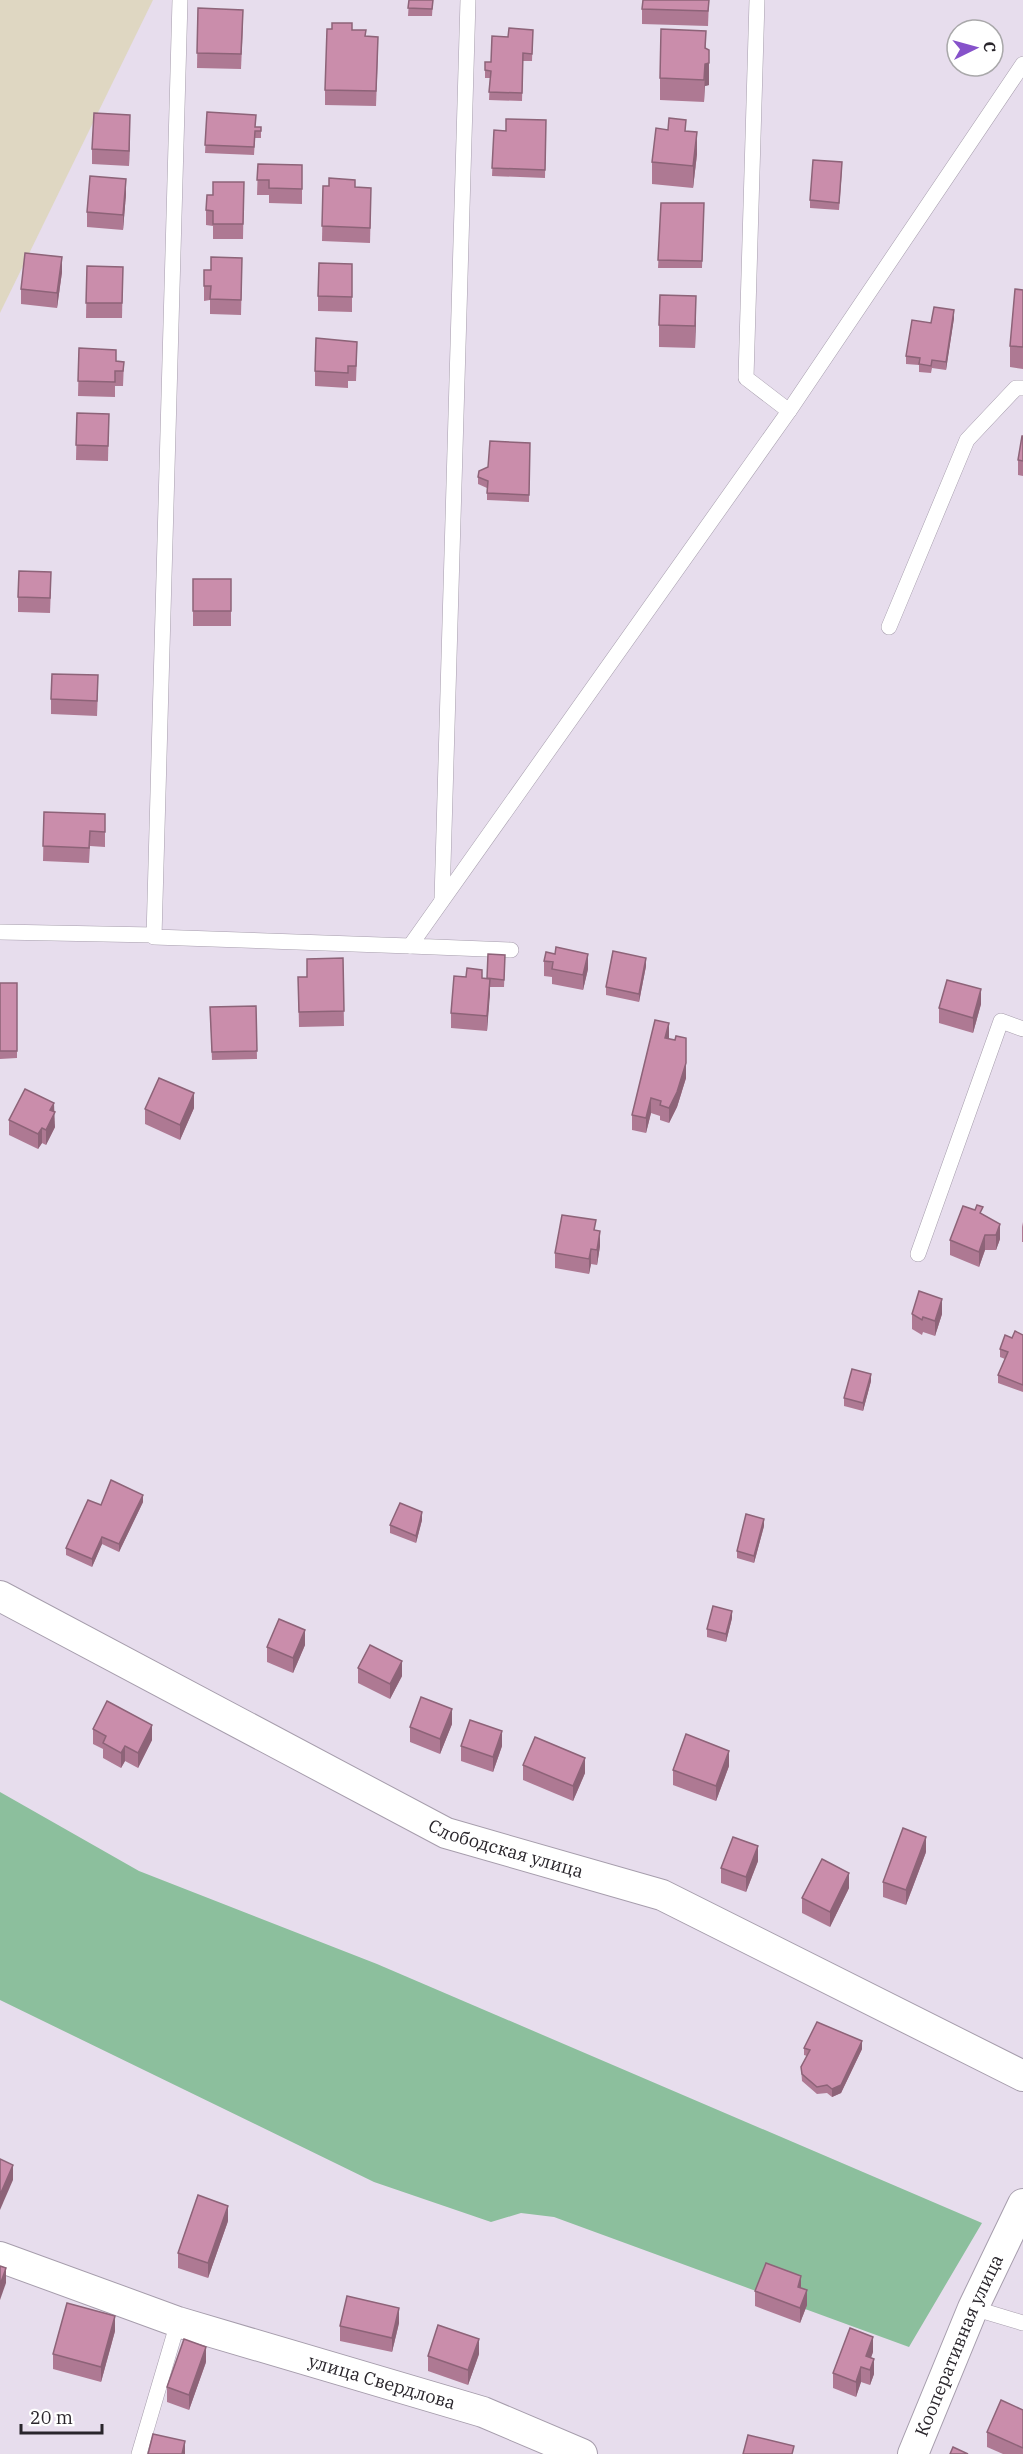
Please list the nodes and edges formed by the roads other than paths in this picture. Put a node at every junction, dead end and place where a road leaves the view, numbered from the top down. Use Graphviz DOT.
graph roads {
  1 [pos="180,0"];
  2 [pos="468,0"];
  3 [pos="757,0"];
  4 [pos="1023,64"];
  5 [pos="1023,388"];
  6 [pos="789,411"];
  7 [pos="888,627"];
  8 [pos="442,900"];
  9 [pos="0,932"];
  10 [pos="154,935"];
  11 [pos="410,946"];
  12 [pos="511,950"];
  13 [pos="1023,1029"];
  14 [pos="918,1254"];
  15 [pos="0,1596"];
  16 [pos="1023,2076"];
  17 [pos="1023,2204"];
  18 [pos="0,2256"];
  19 [pos="973,2308"];
  20 [pos="178,2322"];
  21 [pos="1023,2323"];
  22 [pos="139,2454"];
  23 [pos="582,2454"];
  24 [pos="913,2454"];
  1 -- 10 [label="lane"];
  2 -- 8 [label="lane"];
  3 -- 6 [label="lane"];
  4 -- 6 [label="lane"];
  5 -- 7 [label="lane"];
  6 -- 8 [label="lane"];
  8 -- 11 [label="lane"];
  9 -- 10 [label="lane"];
  10 -- 11 [label="lane"];
  11 -- 12 [label="lane"];
  13 -- 14 [label="lane"];
  15 -- 16 [label="street, Слободская улица"];
  17 -- 19 [label="street, Кооперативная улица"];
  18 -- 20 [label="street, улица Свердлова"];
  19 -- 21 [label="lane"];
  19 -- 24 [label="street, Кооперативная улица"];
  20 -- 22 [label="lane"];
  20 -- 23 [label="street, улица Свердлова"];
}
